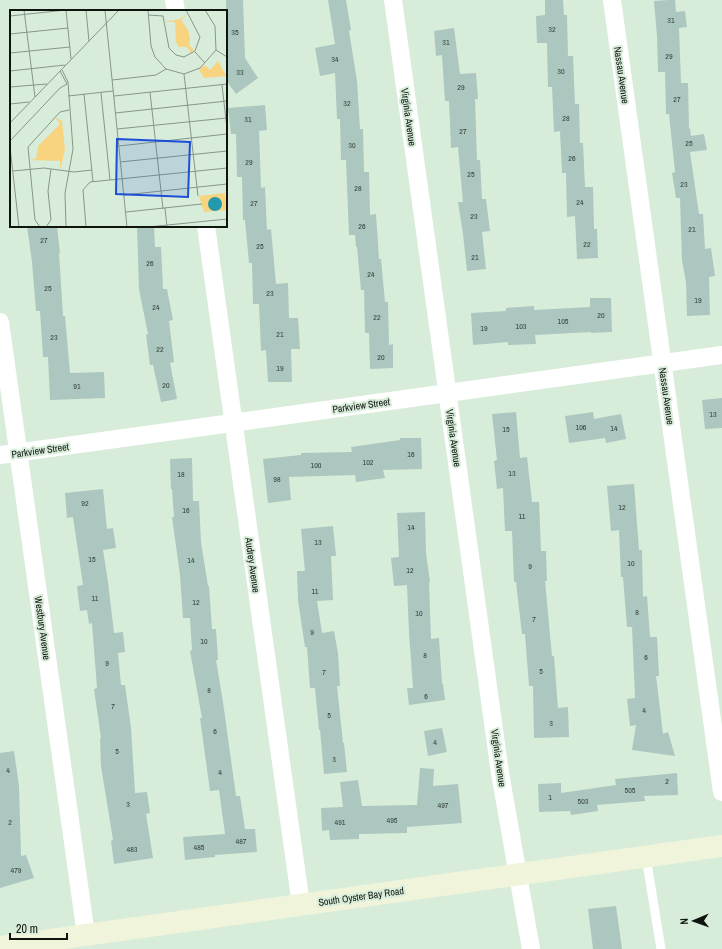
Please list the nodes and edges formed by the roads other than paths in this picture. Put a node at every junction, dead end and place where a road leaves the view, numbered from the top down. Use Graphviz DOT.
graph roads {
  1 [pos="174,0"];
  2 [pos="393,0"];
  3 [pos="612,0"];
  4 [pos="176,10"];
  5 [pos="206,227"];
  6 [pos="0,322"];
  7 [pos="722,355"];
  8 [pos="662,363"];
  9 [pos="448,393"];
  10 [pos="233,423"];
  11 [pos="18,453"];
  12 [pos="0,455"];
  13 [pos="722,792"];
  14 [pos="722,846"];
  15 [pos="646,856"];
  16 [pos="518,875"];
  17 [pos="301,905"];
  18 [pos="86,935"];
  19 [pos="0,947"];
  20 [pos="531,949"];
  21 [pos="661,949"];
  1 -- 4 [label="street"];
  2 -- 9 [label="street, Virginia Avenue"];
  3 -- 8 [label="street, Nassau Avenue"];
  5 -- 10 [label="street, Audrey Avenue"];
  6 -- 11 [label="street, Westbury Avenue"];
  7 -- 8 [label="street, Parkview Street"];
  8 -- 9 [label="street, Parkview Street"];
  8 -- 13 [label="street, Nassau Avenue"];
  9 -- 10 [label="street, Parkview Street"];
  9 -- 16 [label="street, Virginia Avenue"];
  10 -- 11 [label="street, Parkview Street"];
  10 -- 17 [label="street, Audrey Avenue"];
  11 -- 12 [label="street, Parkview Street"];
  11 -- 18 [label="street, Westbury Avenue"];
  14 -- 15 [label="main road, South Oyster Bay Road"];
  15 -- 16 [label="main road, South Oyster Bay Road"];
  15 -- 21 [label="lane"];
  16 -- 17 [label="main road, South Oyster Bay Road"];
  16 -- 20 [label="street, Virginia Avenue"];
  17 -- 18 [label="main road, South Oyster Bay Road"];
  18 -- 19 [label="main road, South Oyster Bay Road"];
}
